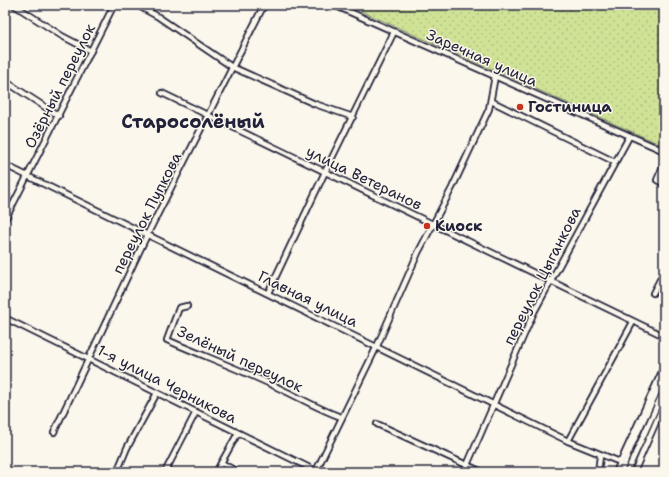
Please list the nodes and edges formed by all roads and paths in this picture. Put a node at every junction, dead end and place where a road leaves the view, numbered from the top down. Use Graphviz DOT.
graph roads {
  1 [pos="14,5"];
  2 [pos="114,5"];
  3 [pos="137,5"];
  4 [pos="264,5"];
  5 [pos="334,5"];
  6 [pos="394,32"];
  7 [pos="91,51"];
  8 [pos="232,67"];
  9 [pos="495,76"];
  10 [pos="5,81"];
  11 [pos="162,93"];
  12 [pos="491,101"];
  13 [pos="208,115"];
  14 [pos="59,116"];
  15 [pos="353,117"];
  16 [pos="628,137"];
  17 [pos="664,151"];
  18 [pos="615,162"];
  19 [pos="664,164"];
  20 [pos="5,165"];
  21 [pos="325,172"];
  22 [pos="27,177"];
  23 [pos="664,184"];
  24 [pos="5,220"];
  25 [pos="432,225"];
  26 [pos="147,235"];
  27 [pos="664,272"];
  28 [pos="550,281"];
  29 [pos="654,293"];
  30 [pos="268,294"];
  31 [pos="187,306"];
  32 [pos="5,318"];
  33 [pos="633,322"];
  34 [pos="664,336"];
  35 [pos="377,346"];
  36 [pos="90,359"];
  37 [pos="664,367"];
  38 [pos="664,377"];
  39 [pos="664,390"];
  40 [pos="157,393"];
  41 [pos="494,404"];
  42 [pos="664,404"];
  43 [pos="196,412"];
  44 [pos="341,417"];
  45 [pos="377,424"];
  46 [pos="54,432"];
  47 [pos="238,433"];
  48 [pos="568,441"];
  49 [pos="600,456"];
  50 [pos="620,462"];
  51 [pos="220,463"];
  52 [pos="466,465"];
  53 [pos="635,470"];
  54 [pos="317,471"];
  55 [pos="117,472"];
  56 [pos="165,472"];
  57 [pos="216,472"];
  58 [pos="238,472"];
  59 [pos="464,472"];
  60 [pos="482,472"];
  61 [pos="598,472"];
  62 [pos="616,472"];
  63 [pos="621,472"];
  64 [pos="627,472"];
  65 [pos="640,472"];
  1 -- 7 [label="street"];
  2 -- 7 [label="street, Озёрный переулок"];
  3 -- 8 [label="street"];
  4 -- 8 [label="street, переулок Пупкова"];
  5 -- 6 [label="street, Заречная улица"];
  6 -- 9 [label="street, Заречная улица"];
  6 -- 15 [label="street"];
  7 -- 14 [label="street, Озёрный переулок"];
  8 -- 13 [label="street, переулок Пупкова"];
  8 -- 15 [label="street"];
  9 -- 12 [label="street"];
  9 -- 16 [label="street, Заречная улица"];
  10 -- 14 [label="street"];
  11 -- 13 [label="street, улица Ветеранов"];
  12 -- 18 [label="street"];
  12 -- 25 [label="street"];
  13 -- 21 [label="street, улица Ветеранов"];
  13 -- 26 [label="street, переулок Пупкова"];
  14 -- 22 [label="street, Озёрный переулок"];
  15 -- 21 [label="street"];
  16 -- 17 [label="street, Заречная улица"];
  16 -- 18 [label="street, переулок Цыганкова"];
  18 -- 28 [label="street, переулок Цыганкова"];
  19 -- 23 [label="street"];
  20 -- 22 [label="street, Главная улица"];
  21 -- 25 [label="street, улица Ветеранов"];
  21 -- 30 [label="street"];
  22 -- 24 [label="street, Озёрный переулок"];
  22 -- 26 [label="street, Главная улица"];
  25 -- 28 [label="street, улица Ветеранов"];
  25 -- 35 [label="street"];
  26 -- 30 [label="street, Главная улица"];
  26 -- 36 [label="street, переулок Пупкова"];
  27 -- 29 [label="street"];
  28 -- 33 [label="street, улица Ветеранов"];
  28 -- 41 [label="street, переулок Цыганкова"];
  30 -- 35 [label="street, Главная улица"];
  31 -- 44 [label="street, Зелёный переулок"];
  32 -- 36 [label="street, 1-я улица Черникова"];
  33 -- 34 [label="street, улица Ветеранов"];
  33 -- 48 [label="street"];
  35 -- 41 [label="street, Главная улица"];
  35 -- 44 [label="street"];
  36 -- 40 [label="street, 1-я улица Черникова"];
  36 -- 46 [label="street, переулок Пупкова"];
  37 -- 50 [label="street"];
  38 -- 63 [label="street"];
  39 -- 64 [label="street"];
  40 -- 43 [label="street, 1-я улица Черникова"];
  40 -- 55 [label="street"];
  41 -- 48 [label="street, Главная улица"];
  41 -- 52 [label="street, переулок Цыганкова"];
  42 -- 53 [label="street"];
  43 -- 47 [label="street, 1-я улица Черникова"];
  43 -- 56 [label="street"];
  44 -- 54 [label="street"];
  45 -- 52 [label="street"];
  47 -- 51 [label="street"];
  47 -- 54 [label="street, 1-я улица Черникова"];
  48 -- 49 [label="street, Главная улица"];
  49 -- 50 [label="street, Главная улица"];
  49 -- 61 [label="street"];
  50 -- 62 [label="street"];
  51 -- 57 [label="street"];
  51 -- 58 [label="street"];
  52 -- 59 [label="street, переулок Цыганкова"];
  52 -- 60 [label="street"];
  53 -- 65 [label="street"];
}
